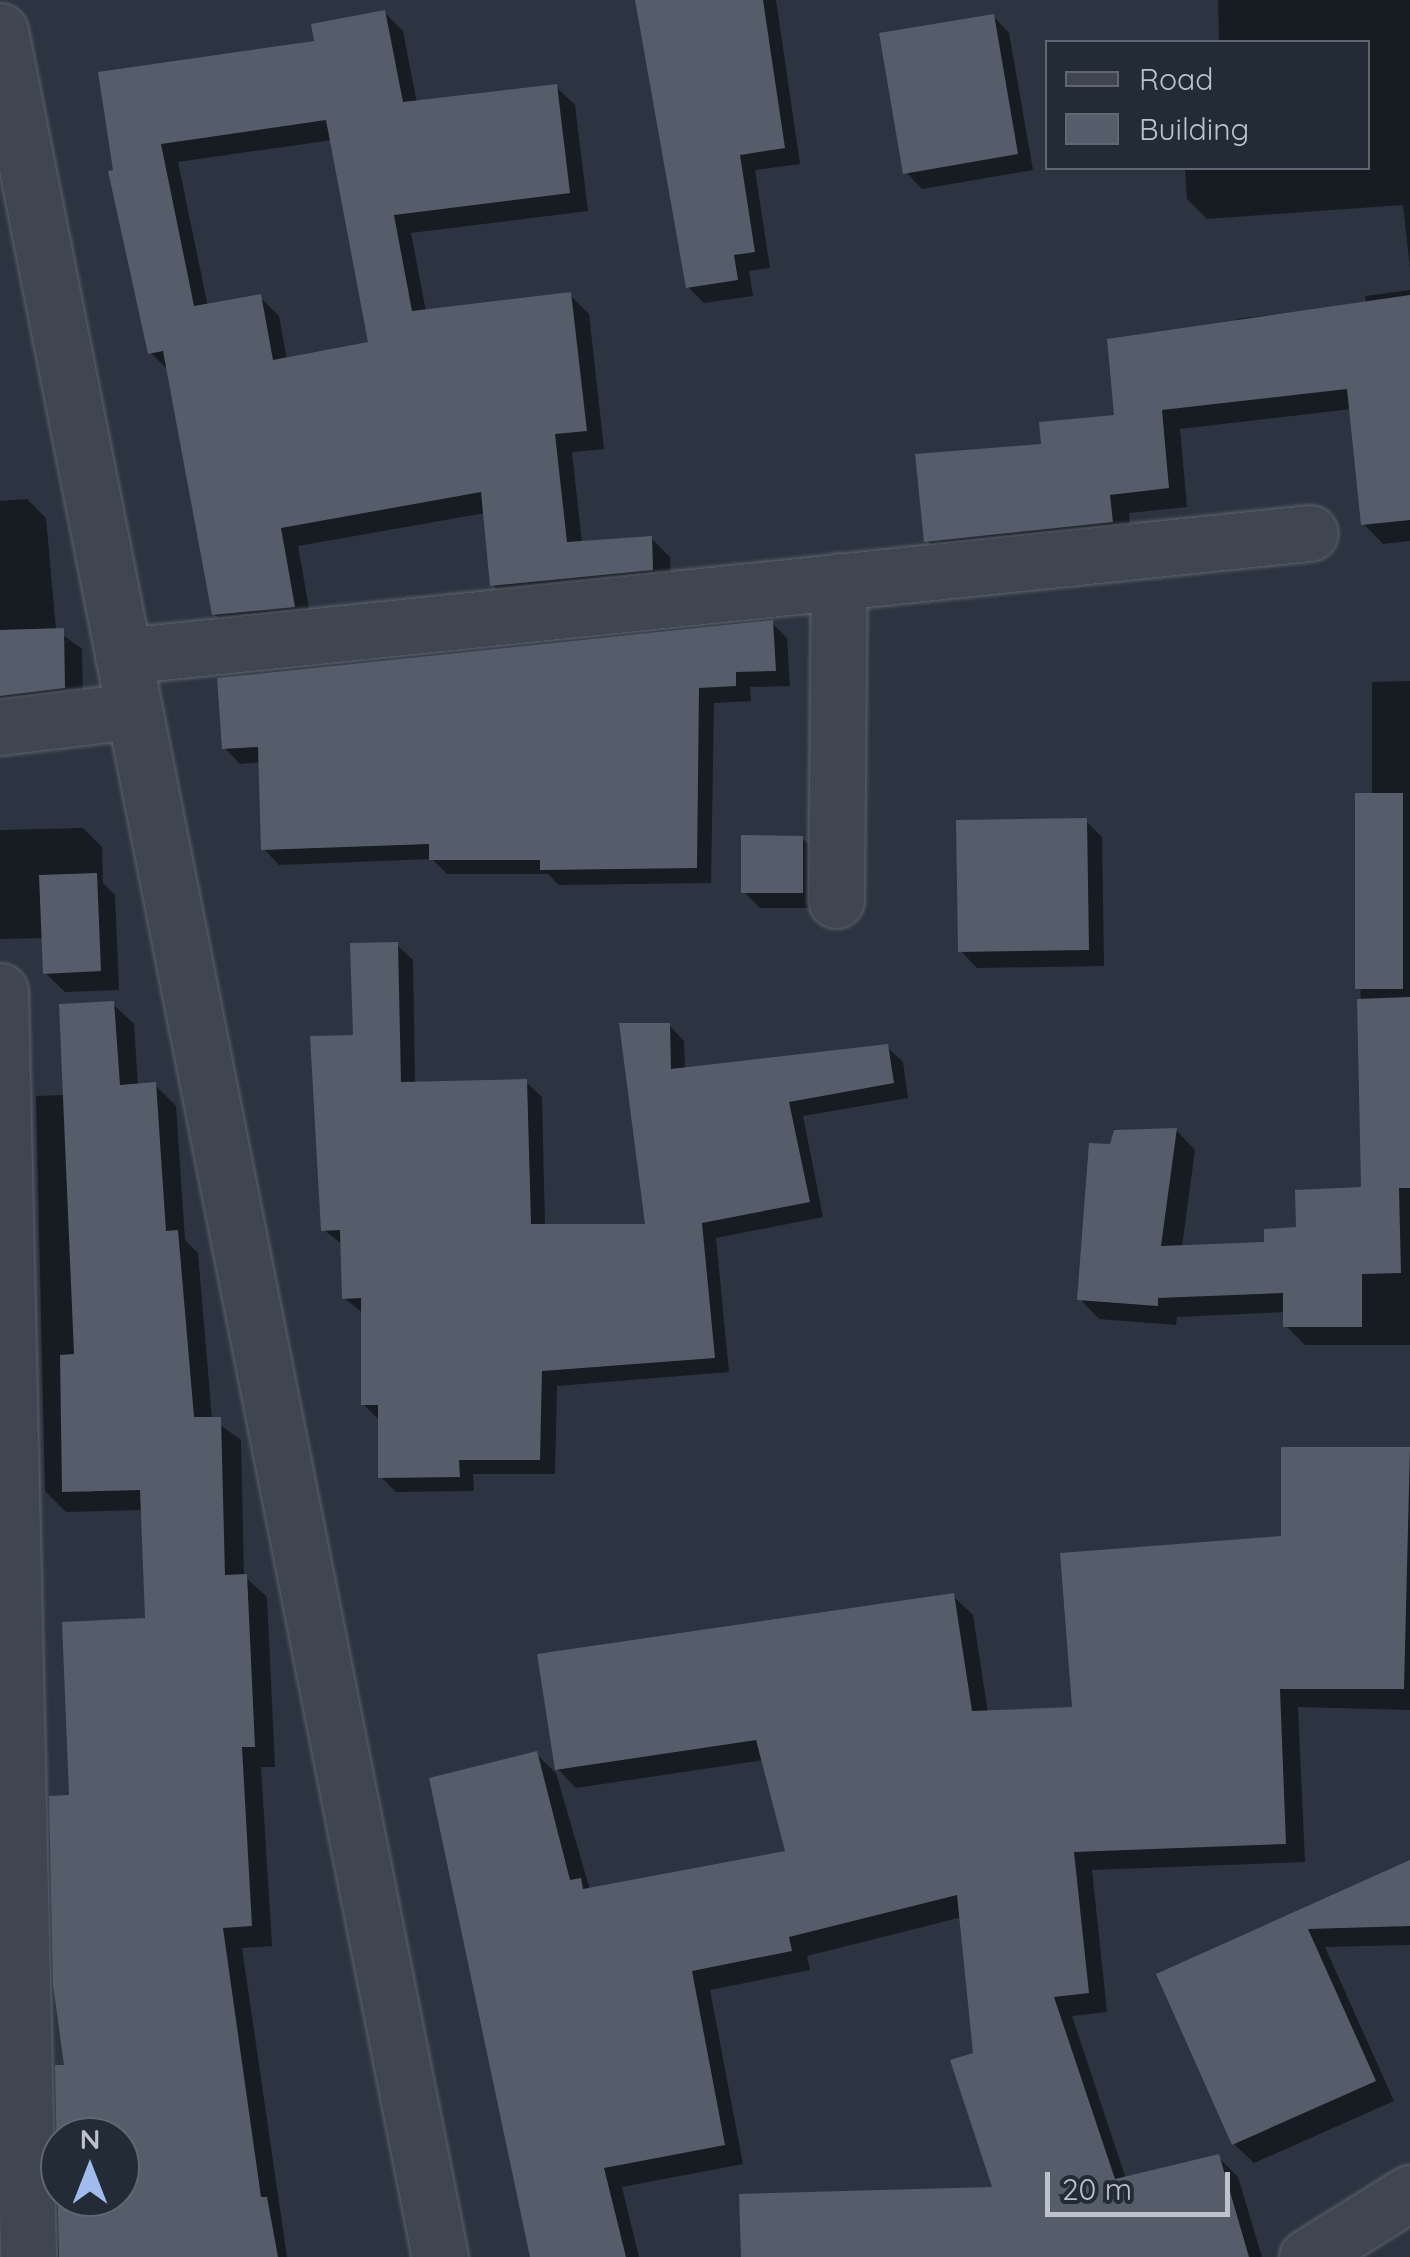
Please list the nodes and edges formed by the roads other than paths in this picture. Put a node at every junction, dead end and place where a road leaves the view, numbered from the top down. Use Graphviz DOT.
graph roads {
  1 [pos="0,31"];
  2 [pos="1310,533"];
  3 [pos="840,581"];
  4 [pos="122,656"];
  5 [pos="133,711"];
  6 [pos="0,727"];
  7 [pos="836,900"];
  8 [pos="0,990"];
  9 [pos="11,1927"];
  10 [pos="1410,2192"];
  11 [pos="28,2257"];
  12 [pos="440,2257"];
  13 [pos="1307,2257"];
  1 -- 4 [label="street"];
  2 -- 3 [label="street"];
  3 -- 4 [label="street"];
  3 -- 7 [label="street"];
  4 -- 5 [label="street"];
  5 -- 6 [label="street"];
  5 -- 12 [label="street"];
  8 -- 9 [label="street"];
  9 -- 11 [label="street"];
  10 -- 13 [label="street"];
}
